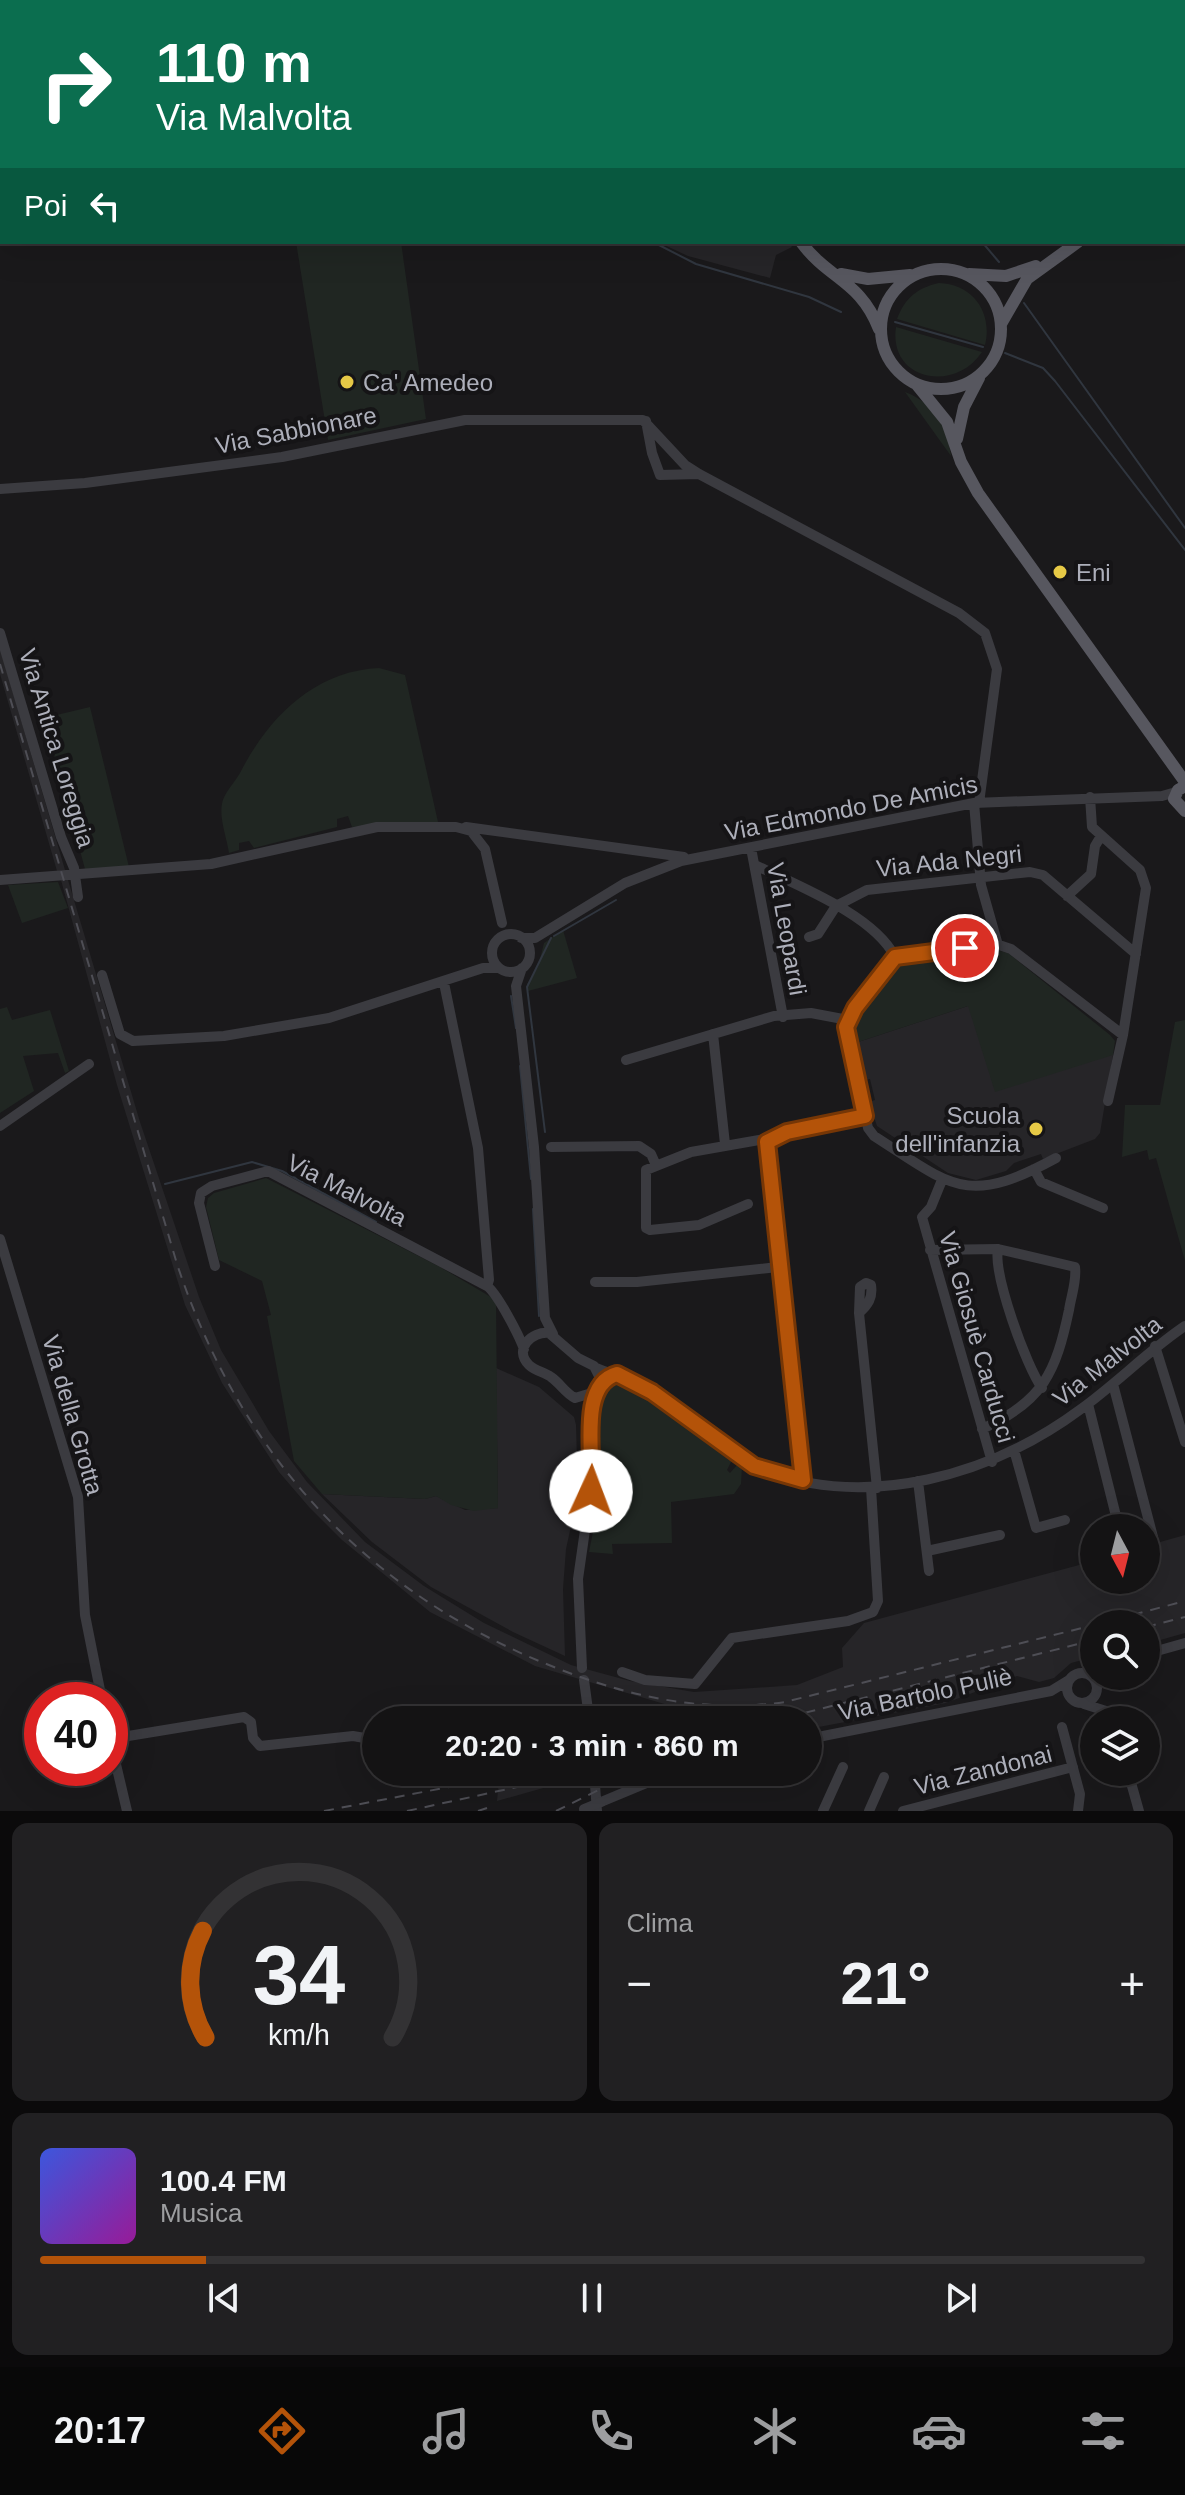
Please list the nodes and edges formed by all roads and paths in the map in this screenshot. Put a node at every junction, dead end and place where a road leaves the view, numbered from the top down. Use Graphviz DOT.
graph roads {
  1 [pos="803,244"];
  2 [pos="1075,244"];
  3 [pos="1054,257"];
  4 [pos="829,270"];
  5 [pos="921,273"];
  6 [pos="964,274"];
  7 [pos="1001,324"];
  8 [pos="880,332"];
  9 [pos="981,374"];
  10 [pos="917,385"];
  11 [pos="646,421"];
  12 [pos="957,446"];
  13 [pos="699,474"];
  14 [pos="0,489"];
  15 [pos="0,633"];
  16 [pos="1180,785"];
  17 [pos="1156,796"];
  18 [pos="1090,797"];
  19 [pos="976,803"];
  20 [pos="1182,810"];
  21 [pos="453,827"];
  22 [pos="503,833"];
  23 [pos="1101,836"];
  24 [pos="751,848"];
  25 [pos="486,851"];
  26 [pos="637,853"];
  27 [pos="697,858"];
  28 [pos="755,865"];
  29 [pos="648,873"];
  30 [pos="75,875"];
  31 [pos="980,876"];
  32 [pos="492,879"];
  33 [pos="0,880"];
  34 [pos="1067,896"];
  35 [pos="78,897"];
  36 [pos="836,906"];
  37 [pos="502,923"];
  38 [pos="518,936"];
  39 [pos="809,937"];
  40 [pos="535,938"];
  41 [pos="499,939"];
  42 [pos="998,945"];
  43 [pos="530,954"];
  44 [pos="1136,954"];
  45 [pos="492,955"];
  46 [pos="895,957"];
  47 [pos="483,968"];
  48 [pos="522,968"];
  49 [pos="501,970"];
  50 [pos="102,975"];
  51 [pos="444,983"];
  52 [pos="516,986"];
  53 [pos="783,1017"];
  54 [pos="848,1020"];
  55 [pos="1123,1035"];
  56 [pos="713,1036"];
  57 [pos="626,1060"];
  58 [pos="89,1064"];
  59 [pos="1108,1101"];
  60 [pos="865,1116"];
  61 [pos="0,1126"];
  62 [pos="770,1138"];
  63 [pos="725,1144"];
  64 [pos="551,1147"];
  65 [pos="1056,1158"];
  66 [pos="655,1163"];
  67 [pos="1034,1169"];
  68 [pos="942,1180"];
  69 [pos="748,1204"];
  70 [pos="1103,1208"];
  71 [pos="0,1239"];
  72 [pos="998,1249"];
  73 [pos="930,1250"];
  74 [pos="215,1266"];
  75 [pos="778,1267"];
  76 [pos="595,1282"];
  77 [pos="487,1286"];
  78 [pos="859,1313"];
  79 [pos="545,1318"];
  80 [pos="1185,1326"];
  81 [pos="516,1332"];
  82 [pos="536,1334"];
  83 [pos="555,1336"];
  84 [pos="1155,1346"];
  85 [pos="524,1349"];
  86 [pos="596,1368"];
  87 [pos="617,1374"];
  88 [pos="1113,1384"];
  89 [pos="1042,1388"];
  90 [pos="597,1389"];
  91 [pos="577,1399"];
  92 [pos="1088,1404"];
  93 [pos="590,1419"];
  94 [pos="982,1429"];
  95 [pos="1185,1442"];
  96 [pos="1014,1450"];
  97 [pos="992,1462"];
  98 [pos="803,1480"];
  99 [pos="918,1481"];
  100 [pos="874,1488"];
  101 [pos="1116,1514"];
  102 [pos="1147,1514"];
  103 [pos="1065,1520"];
  104 [pos="1000,1535"];
  105 [pos="927,1551"];
  106 [pos="929,1571"];
  107 [pos="1185,1643"];
  108 [pos="1160,1650"];
  109 [pos="582,1668"];
  110 [pos="622,1672"];
  111 [pos="1080,1676"];
  112 [pos="584,1680"];
  113 [pos="1069,1680"];
  114 [pos="98,1682"];
  115 [pos="1096,1690"];
  116 [pos="1051,1691"];
  117 [pos="1070,1698"];
  118 [pos="1083,1704"];
  119 [pos="588,1706"];
  120 [pos="1090,1706"];
  121 [pos="1062,1727"];
  122 [pos="128,1736"];
  123 [pos="822,1736"];
  124 [pos="362,1738"];
  125 [pos="843,1767"];
  126 [pos="1073,1767"];
  127 [pos="884,1777"];
  128 [pos="121,1786"];
  129 [pos="596,1786"];
  130 [pos="643,1786"];
  131 [pos="1132,1786"];
  132 [pos="599,1806"];
  133 [pos="583,1810"];
  134 [pos="127,1811"];
  135 [pos="823,1811"];
  136 [pos="869,1811"];
  137 [pos="903,1811"];
  138 [pos="1078,1811"];
  139 [pos="1139,1811"];
  1 -- 4 [label="main road"];
  2 -- 3 [label="main road"];
  3 -- 6 [label="main road"];
  3 -- 7 [label="main road"];
  4 -- 5 [label="main road"];
  4 -- 8 [label="main road"];
  5 -- 6 [label="main road"];
  5 -- 8 [label="main road"];
  6 -- 7 [label="main road"];
  7 -- 9 [label="main road"];
  8 -- 10 [label="main road"];
  9 -- 10 [label="main road"];
  9 -- 12 [label="main road"];
  10 -- 12 [label="main road"];
  11 -- 13 [label="street"];
  11 -- 13 [label="street"];
  11 -- 14 [label="street, Via Sabbionare"];
  12 -- 16 [label="main road"];
  13 -- 19 [label="street"];
  15 -- 30 [label="street, Via Antica Loreggia"];
  16 -- 17 [label="street, Via Edmondo De Amicis"];
  16 -- 20 [label="main road"];
  17 -- 18 [label="street, Via Edmondo De Amicis"];
  17 -- 20 [label="street, Via Edmondo De Amicis"];
  18 -- 19 [label="street, Via Edmondo De Amicis"];
  18 -- 23 [label="street"];
  19 -- 24 [label="street, Via Edmondo De Amicis"];
  19 -- 31 [label="street"];
  21 -- 22 [label="street, Via Edmondo De Amicis"];
  21 -- 25 [label="street"];
  21 -- 30 [label="street, Via Edmondo De Amicis"];
  21 -- 32 [label="street"];
  22 -- 25 [label="street"];
  22 -- 26 [label="street, Via Edmondo De Amicis"];
  23 -- 34 [label="street"];
  23 -- 44 [label="street"];
  24 -- 27 [label="street, Via Edmondo De Amicis"];
  24 -- 28 [label="street, Via Leopardi"];
  25 -- 32 [label="street"];
  26 -- 27 [label="street, Via Edmondo De Amicis"];
  26 -- 29 [label="street"];
  27 -- 29 [label="street, Via Edmondo De Amicis"];
  28 -- 36 [label="street"];
  28 -- 53 [label="street, Via Leopardi"];
  29 -- 40 [label="street, Via Edmondo De Amicis"];
  30 -- 33 [label="street, Via Edmondo De Amicis"];
  30 -- 35 [label="street, Via Antica Loreggia"];
  31 -- 34 [label="street, Via Ada Negri"];
  31 -- 36 [label="street, Via Ada Negri"];
  31 -- 42 [label="street"];
  32 -- 37 [label="street"];
  34 -- 44 [label="street, Via Ada Negri"];
  36 -- 39 [label="street"];
  36 -- 46 [label="street"];
  37 -- 38 [label="street"];
  37 -- 41 [label="street"];
  38 -- 40 [label="street"];
  38 -- 41 [label="street"];
  38 -- 43 [label="street"];
  40 -- 43 [label="street"];
  41 -- 45 [label="street"];
  42 -- 46 [label="street"];
  42 -- 55 [label="street"];
  43 -- 48 [label="street"];
  44 -- 55 [label="street"];
  45 -- 47 [label="street"];
  45 -- 49 [label="street"];
  46 -- 54 [label="street"];
  47 -- 49 [label="street"];
  47 -- 51 [label="street"];
  48 -- 49 [label="street"];
  48 -- 52 [label="street"];
  49 -- 52 [label="street"];
  50 -- 51 [label="street"];
  51 -- 77 [label="street"];
  52 -- 79 [label="street"];
  53 -- 54 [label="street, Via Leopardi"];
  53 -- 56 [label="street, Via Leopardi"];
  54 -- 60 [label="street"];
  55 -- 59 [label="street"];
  56 -- 57 [label="street, Via Leopardi"];
  56 -- 63 [label="street"];
  58 -- 61 [label="street"];
  60 -- 62 [label="street"];
  60 -- 68 [label="street"];
  62 -- 63 [label="street"];
  62 -- 75 [label="street"];
  63 -- 66 [label="street"];
  64 -- 66 [label="street"];
  65 -- 67 [label="street"];
  66 -- 69 [label="street"];
  67 -- 68 [label="street"];
  67 -- 70 [label="street"];
  68 -- 73 [label="street, Via Giosuè Carducci"];
  71 -- 114 [label="street, Via della Grotta"];
  72 -- 73 [label="street"];
  72 -- 89 [label="street"];
  72 -- 89 [label="street"];
  73 -- 94 [label="street, Via Giosuè Carducci"];
  74 -- 77 [label="street, Via Malvolta"];
  75 -- 76 [label="street"];
  75 -- 98 [label="street"];
  77 -- 81 [label="street"];
  78 -- 100 [label="street"];
  79 -- 82 [label="street"];
  79 -- 83 [label="street"];
  80 -- 84 [label="street, Via Malvolta"];
  81 -- 82 [label="street"];
  81 -- 85 [label="street"];
  82 -- 83 [label="street"];
  82 -- 85 [label="street"];
  83 -- 86 [label="street"];
  84 -- 88 [label="street, Via Malvolta"];
  84 -- 95 [label="street"];
  85 -- 91 [label="street"];
  86 -- 87 [label="street, Via Malvolta"];
  86 -- 90 [label="street"];
  87 -- 90 [label="street"];
  87 -- 98 [label="street, Via Malvolta"];
  88 -- 92 [label="street, Via Malvolta"];
  88 -- 102 [label="street"];
  89 -- 94 [label="street"];
  90 -- 91 [label="street"];
  90 -- 93 [label="street"];
  91 -- 93 [label="street"];
  92 -- 96 [label="street, Via Malvolta"];
  92 -- 101 [label="street"];
  93 -- 109 [label="street"];
  94 -- 97 [label="street, Via Giosuè Carducci"];
  96 -- 97 [label="street, Via Malvolta"];
  96 -- 103 [label="street"];
  97 -- 99 [label="street, Via Malvolta"];
  98 -- 100 [label="street, Via Malvolta"];
  99 -- 100 [label="street, Via Malvolta"];
  99 -- 105 [label="street"];
  100 -- 110 [label="street"];
  104 -- 105 [label="street"];
  105 -- 106 [label="street"];
  107 -- 108 [label="street"];
  111 -- 113 [label="street"];
  112 -- 119 [label="street"];
  113 -- 116 [label="street, Via Bartolo Puliè"];
  113 -- 117 [label="street"];
  115 -- 118 [label="street"];
  116 -- 117 [label="street"];
  116 -- 123 [label="street, Via Bartolo Puliè"];
  117 -- 118 [label="street"];
  118 -- 120 [label="street"];
  121 -- 126 [label="street"];
  122 -- 124 [label="street"];
  125 -- 135 [label="street"];
  126 -- 137 [label="street, Via Zandonai"];
  126 -- 138 [label="street"];
  127 -- 136 [label="street"];
  128 -- 134 [label="street"];
  129 -- 132 [label="street"];
  130 -- 132 [label="street"];
  131 -- 139 [label="street"];
  132 -- 133 [label="street, bridge"];
}
